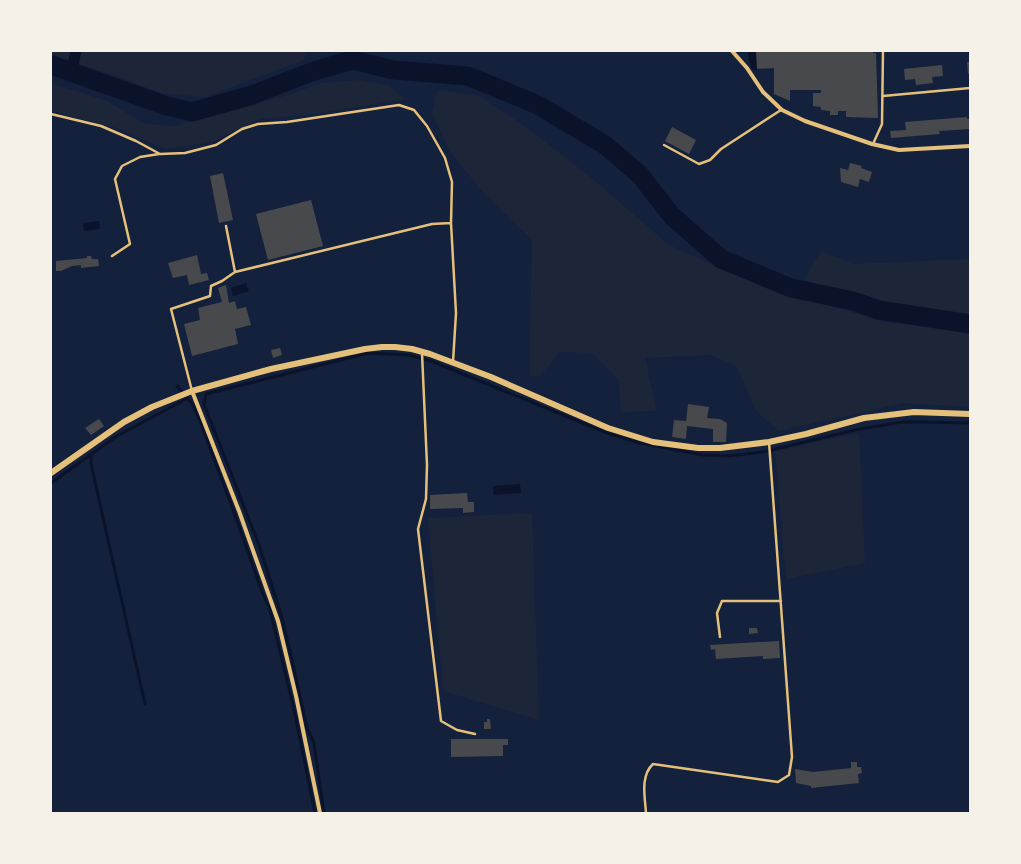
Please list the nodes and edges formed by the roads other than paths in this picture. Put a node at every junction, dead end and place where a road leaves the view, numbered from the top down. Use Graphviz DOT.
graph roads {
  1 [pos="732,51"];
  2 [pos="883,51"];
  3 [pos="970,88"];
  4 [pos="882,96"];
  5 [pos="782,110"];
  6 [pos="51,114"];
  7 [pos="872,144"];
  8 [pos="664,145"];
  9 [pos="970,146"];
  10 [pos="160,154"];
  11 [pos="451,223"];
  12 [pos="226,226"];
  13 [pos="112,256"];
  14 [pos="235,272"];
  15 [pos="422,352"];
  16 [pos="453,363"];
  17 [pos="192,391"];
  18 [pos="970,414"];
  19 [pos="769,442"];
  20 [pos="51,473"];
  21 [pos="781,601"];
  22 [pos="720,638"];
  23 [pos="475,734"];
  24 [pos="320,813"];
  25 [pos="646,813"];
  1 -- 5 [label="street"];
  2 -- 4 [label="lane"];
  3 -- 4 [label="lane"];
  4 -- 7 [label="lane"];
  5 -- 7 [label="street"];
  5 -- 8 [label="lane"];
  6 -- 10 [label="lane"];
  7 -- 9 [label="street"];
  10 -- 11 [label="lane"];
  10 -- 13 [label="lane"];
  11 -- 14 [label="lane"];
  11 -- 16 [label="lane"];
  12 -- 14 [label="lane"];
  14 -- 17 [label="lane"];
  15 -- 16 [label="street"];
  15 -- 17 [label="street"];
  15 -- 23 [label="lane"];
  16 -- 19 [label="street"];
  17 -- 20 [label="street"];
  17 -- 24 [label="street"];
  18 -- 19 [label="street"];
  19 -- 21 [label="lane"];
  21 -- 22 [label="lane"];
  21 -- 25 [label="lane"];
}
